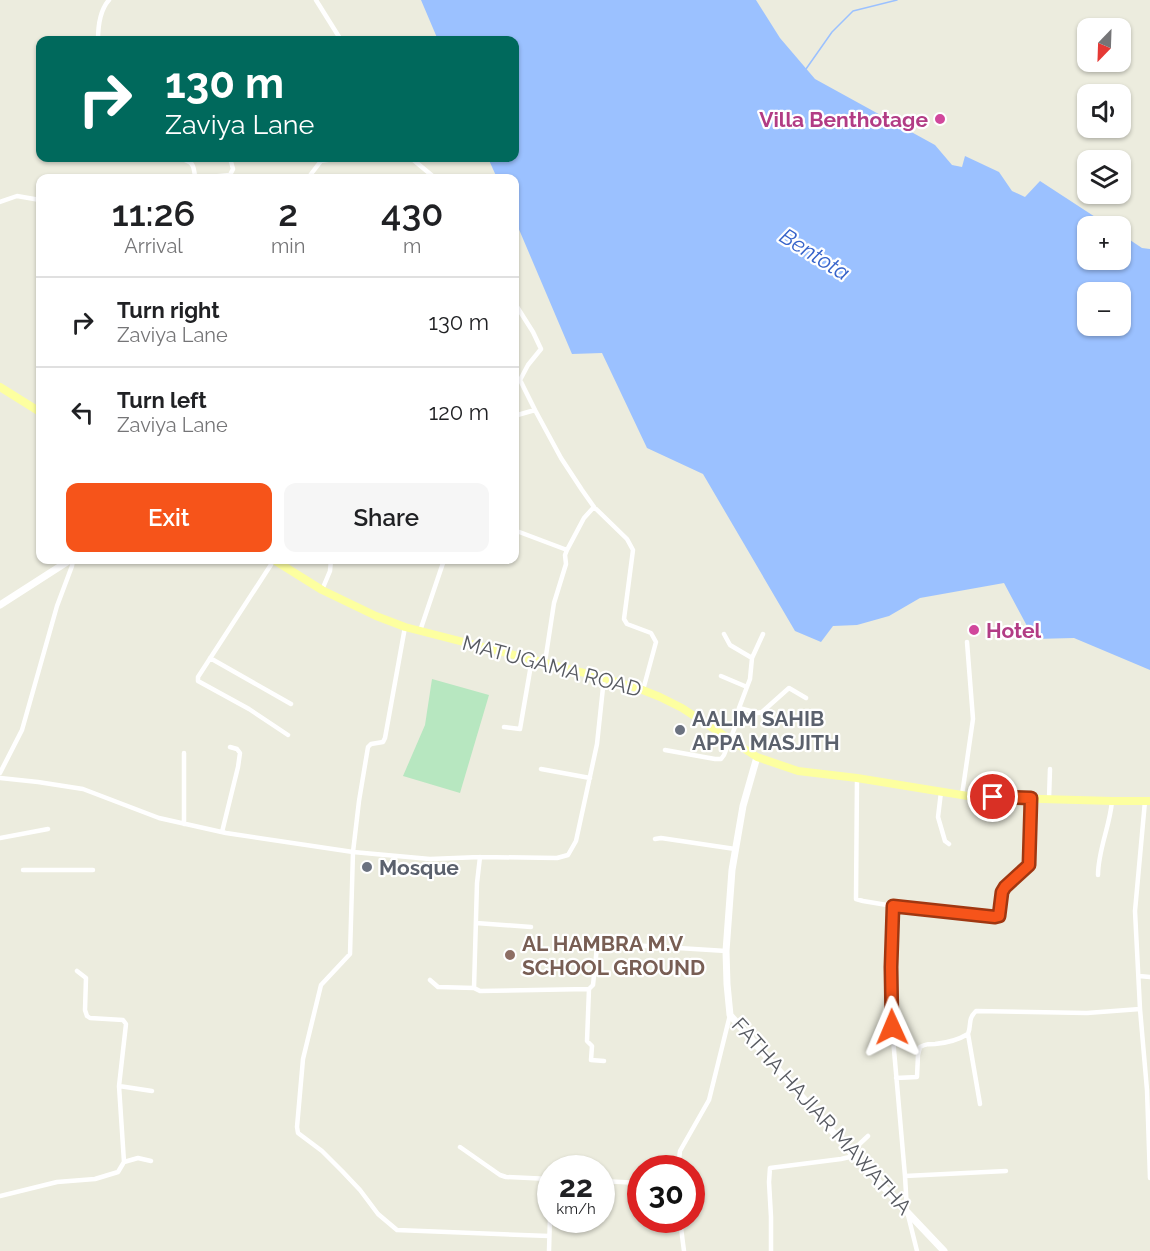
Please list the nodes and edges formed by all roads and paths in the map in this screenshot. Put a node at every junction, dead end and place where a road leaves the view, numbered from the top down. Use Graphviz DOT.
graph roads {
  1 [pos="109,0"];
  2 [pos="316,0"];
  3 [pos="98,36"];
  4 [pos="339,36"];
  5 [pos="320,162"];
  6 [pos="416,162"];
  7 [pos="311,174"];
  8 [pos="430,174"];
  9 [pos="36,199"];
  10 [pos="0,202"];
  11 [pos="519,310"];
  12 [pos="0,387"];
  13 [pos="36,410"];
  14 [pos="535,410"];
  15 [pos="519,415"];
  16 [pos="594,507"];
  17 [pos="519,532"];
  18 [pos="567,550"];
  19 [pos="65,564"];
  20 [pos="72,564"];
  21 [pos="271,564"];
  22 [pos="280,564"];
  23 [pos="331,564"];
  24 [pos="443,564"];
  25 [pos="322,590"];
  26 [pos="0,604"];
  27 [pos="405,627"];
  28 [pos="420,631"];
  29 [pos="724,634"];
  30 [pos="764,634"];
  31 [pos="967,642"];
  32 [pos="210,658"];
  33 [pos="752,658"];
  34 [pos="532,659"];
  35 [pos="545,662"];
  36 [pos="721,676"];
  37 [pos="604,678"];
  38 [pos="747,687"];
  39 [pos="643,690"];
  40 [pos="806,698"];
  41 [pos="291,704"];
  42 [pos="739,708"];
  43 [pos="504,728"];
  44 [pos="288,735"];
  45 [pos="730,740"];
  46 [pos="230,747"];
  47 [pos="665,750"];
  48 [pos="184,753"];
  49 [pos="757,757"];
  50 [pos="541,769"];
  51 [pos="1050,769"];
  52 [pos="0,773"];
  53 [pos="0,778"];
  54 [pos="590,778"];
  55 [pos="857,778"];
  56 [pos="941,792"];
  57 [pos="962,795"];
  58 [pos="1031,798"];
  59 [pos="1049,799"];
  60 [pos="1113,801"];
  61 [pos="1147,801"];
  62 [pos="183,824"];
  63 [pos="48,829"];
  64 [pos="222,832"];
  65 [pos="0,838"];
  66 [pos="655,839"];
  67 [pos="949,844"];
  68 [pos="735,849"];
  69 [pos="353,852"];
  70 [pos="480,857"];
  71 [pos="23,870"];
  72 [pos="93,870"];
  73 [pos="1098,875"];
  74 [pos="893,906"];
  75 [pos="476,922"];
  76 [pos="531,927"];
  77 [pos="726,951"];
  78 [pos="77,971"];
  79 [pos="1139,976"];
  80 [pos="1150,977"];
  81 [pos="430,980"];
  82 [pos="474,988"];
  83 [pos="589,990"];
  84 [pos="1140,1009"];
  85 [pos="730,1015"];
  86 [pos="968,1034"];
  87 [pos="603,1061"];
  88 [pos="896,1078"];
  89 [pos="119,1086"];
  90 [pos="152,1091"];
  91 [pos="980,1104"];
  92 [pos="868,1136"];
  93 [pos="460,1147"];
  94 [pos="853,1154"];
  95 [pos="680,1155"];
  96 [pos="151,1161"];
  97 [pos="124,1162"];
  98 [pos="1006,1171"];
  99 [pos="905,1176"];
  100 [pos="537,1178"];
  101 [pos="1150,1178"];
  102 [pos="0,1196"];
  103 [pos="907,1211"];
  104 [pos="549,1233"];
  105 [pos="682,1233"];
  106 [pos="549,1236"];
  107 [pos="549,1251"];
  108 [pos="684,1251"];
  109 [pos="771,1251"];
  110 [pos="917,1251"];
  111 [pos="944,1251"];
  1 -- 3 [label="street"];
  2 -- 4 [label="street"];
  5 -- 7 [label="street"];
  6 -- 8 [label="street"];
  9 -- 10 [label="street"];
  11 -- 14 [label="street"];
  12 -- 13 [label="main road"];
  14 -- 15 [label="street"];
  14 -- 16 [label="street"];
  16 -- 18 [label="street"];
  16 -- 39 [label="street"];
  17 -- 18 [label="street"];
  18 -- 35 [label="street"];
  19 -- 26 [label="street"];
  20 -- 52 [label="street"];
  21 -- 32 [label="street"];
  22 -- 25 [label="main road, MATUGAMA ROAD"];
  23 -- 25 [label="street"];
  24 -- 28 [label="street"];
  25 -- 27 [label="main road, MATUGAMA ROAD"];
  27 -- 28 [label="main road, MATUGAMA ROAD"];
  27 -- 69 [label="street"];
  28 -- 34 [label="main road, MATUGAMA ROAD"];
  29 -- 33 [label="street"];
  30 -- 33 [label="street"];
  31 -- 57 [label="street"];
  32 -- 41 [label="street"];
  32 -- 44 [label="street"];
  33 -- 38 [label="street"];
  34 -- 35 [label="main road, MATUGAMA ROAD"];
  34 -- 43 [label="street"];
  35 -- 37 [label="main road, MATUGAMA ROAD"];
  36 -- 38 [label="street"];
  37 -- 39 [label="main road, MATUGAMA ROAD"];
  37 -- 54 [label="street"];
  38 -- 42 [label="street"];
  39 -- 45 [label="main road, MATUGAMA ROAD"];
  40 -- 42 [label="street"];
  42 -- 45 [label="street"];
  45 -- 47 [label="street"];
  45 -- 49 [label="main road, MATUGAMA ROAD"];
  46 -- 64 [label="street"];
  48 -- 62 [label="street"];
  49 -- 55 [label="main road, MATUGAMA ROAD"];
  49 -- 68 [label="street, FATHA HAJIAR MAWATHA"];
  50 -- 54 [label="street"];
  51 -- 59 [label="street"];
  53 -- 62 [label="street"];
  54 -- 70 [label="street"];
  55 -- 56 [label="main road, MATUGAMA ROAD"];
  55 -- 74 [label="street"];
  56 -- 57 [label="main road, MATUGAMA ROAD"];
  56 -- 67 [label="street"];
  57 -- 58 [label="main road, MATUGAMA ROAD"];
  58 -- 59 [label="main road, MATUGAMA ROAD"];
  58 -- 74 [label="street"];
  59 -- 60 [label="main road, MATUGAMA ROAD"];
  60 -- 61 [label="main road, MATUGAMA ROAD"];
  60 -- 73 [label="street"];
  61 -- 79 [label="street"];
  62 -- 64 [label="street"];
  63 -- 65 [label="street"];
  64 -- 69 [label="street"];
  66 -- 68 [label="street"];
  68 -- 77 [label="street, FATHA HAJIAR MAWATHA"];
  69 -- 70 [label="street"];
  69 -- 106 [label="street"];
  70 -- 75 [label="street"];
  71 -- 72 [label="street"];
  74 -- 88 [label="street"];
  75 -- 76 [label="street"];
  75 -- 82 [label="street"];
  77 -- 83 [label="street"];
  77 -- 85 [label="street, FATHA HAJIAR MAWATHA"];
  78 -- 89 [label="street"];
  79 -- 80 [label="street"];
  79 -- 84 [label="street"];
  81 -- 82 [label="street"];
  82 -- 83 [label="street"];
  83 -- 87 [label="street"];
  84 -- 86 [label="street"];
  84 -- 101 [label="street"];
  85 -- 94 [label="street, FATHA HAJIAR MAWATHA"];
  85 -- 95 [label="street"];
  86 -- 88 [label="street"];
  86 -- 91 [label="street"];
  88 -- 99 [label="street"];
  89 -- 90 [label="street"];
  89 -- 97 [label="street"];
  92 -- 94 [label="street"];
  93 -- 100 [label="street"];
  94 -- 103 [label="street, FATHA HAJIAR MAWATHA"];
  94 -- 109 [label="street"];
  96 -- 97 [label="street"];
  97 -- 102 [label="street"];
  98 -- 99 [label="street"];
  99 -- 103 [label="street"];
  103 -- 110 [label="street"];
  103 -- 111 [label="street, FATHA HAJIAR MAWATHA"];
  104 -- 106 [label="street"];
  105 -- 108 [label="street"];
  106 -- 107 [label="street"];
}
